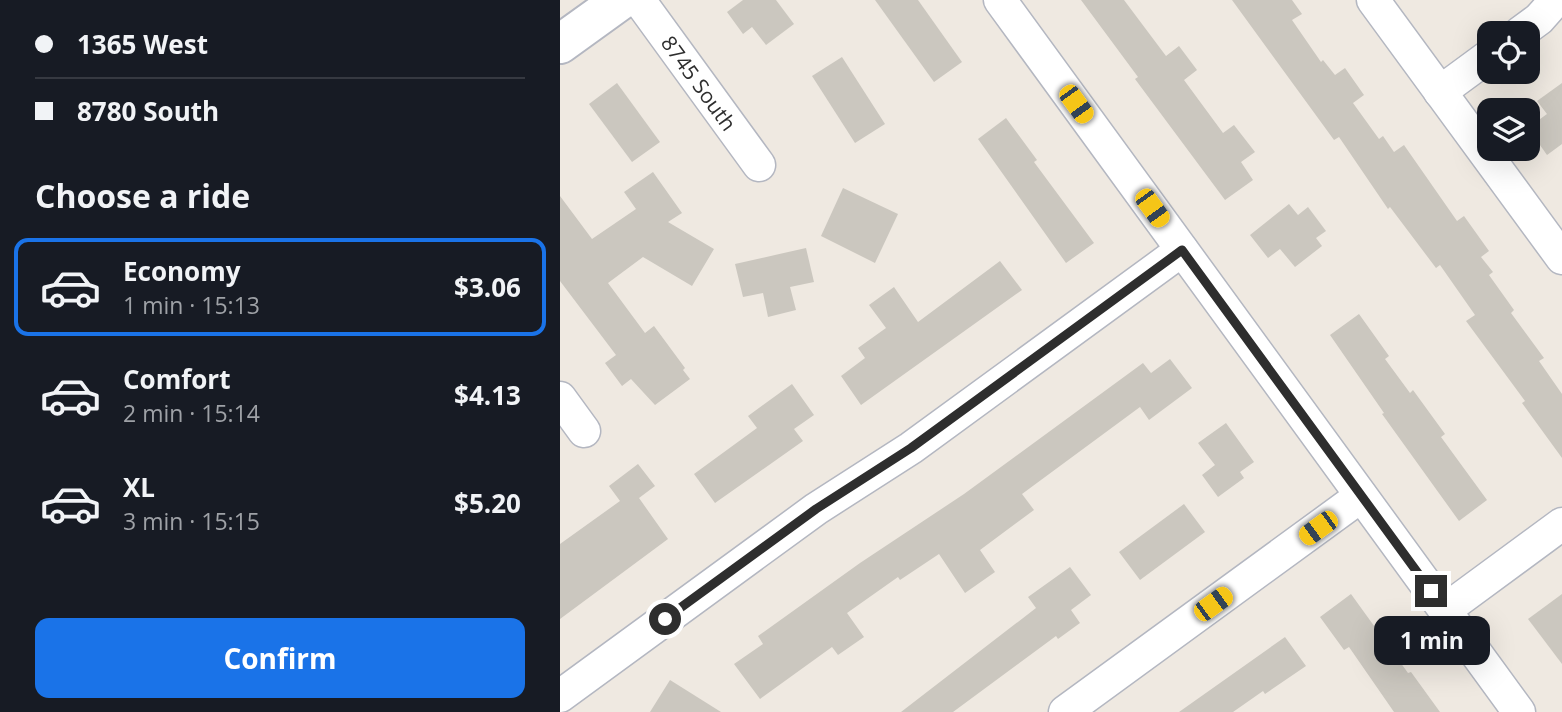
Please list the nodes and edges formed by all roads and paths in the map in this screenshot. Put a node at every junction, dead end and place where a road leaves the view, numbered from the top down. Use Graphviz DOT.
graph roads {
  1 [pos="621,0"];
  2 [pos="639,0"];
  3 [pos="1000,0"];
  4 [pos="1373,0"];
  5 [pos="1556,0"];
  6 [pos="1536,21"];
  7 [pos="560,44"];
  8 [pos="1477,66"];
  9 [pos="1440,92"];
  10 [pos="759,165"];
  11 [pos="1182,250"];
  12 [pos="1562,258"];
  13 [pos="560,398"];
  14 [pos="584,431"];
  15 [pos="1361,496"];
  16 [pos="1562,524"];
  17 [pos="1445,610"];
  18 [pos="560,696"];
  19 [pos="560,703"];
  20 [pos="567,712"];
  21 [pos="1065,712"];
  22 [pos="1519,712"];
  1 -- 7 [label="street"];
  2 -- 10 [label="street, 8745 South"];
  3 -- 11 [label="street"];
  4 -- 9 [label="street"];
  5 -- 6 [label="street"];
  8 -- 9 [label="street"];
  9 -- 12 [label="street"];
  11 -- 15 [label="street"];
  11 -- 18 [label="street"];
  13 -- 14 [label="street"];
  15 -- 17 [label="street"];
  15 -- 21 [label="street"];
  16 -- 17 [label="street"];
  17 -- 22 [label="street"];
  19 -- 20 [label="street"];
}
